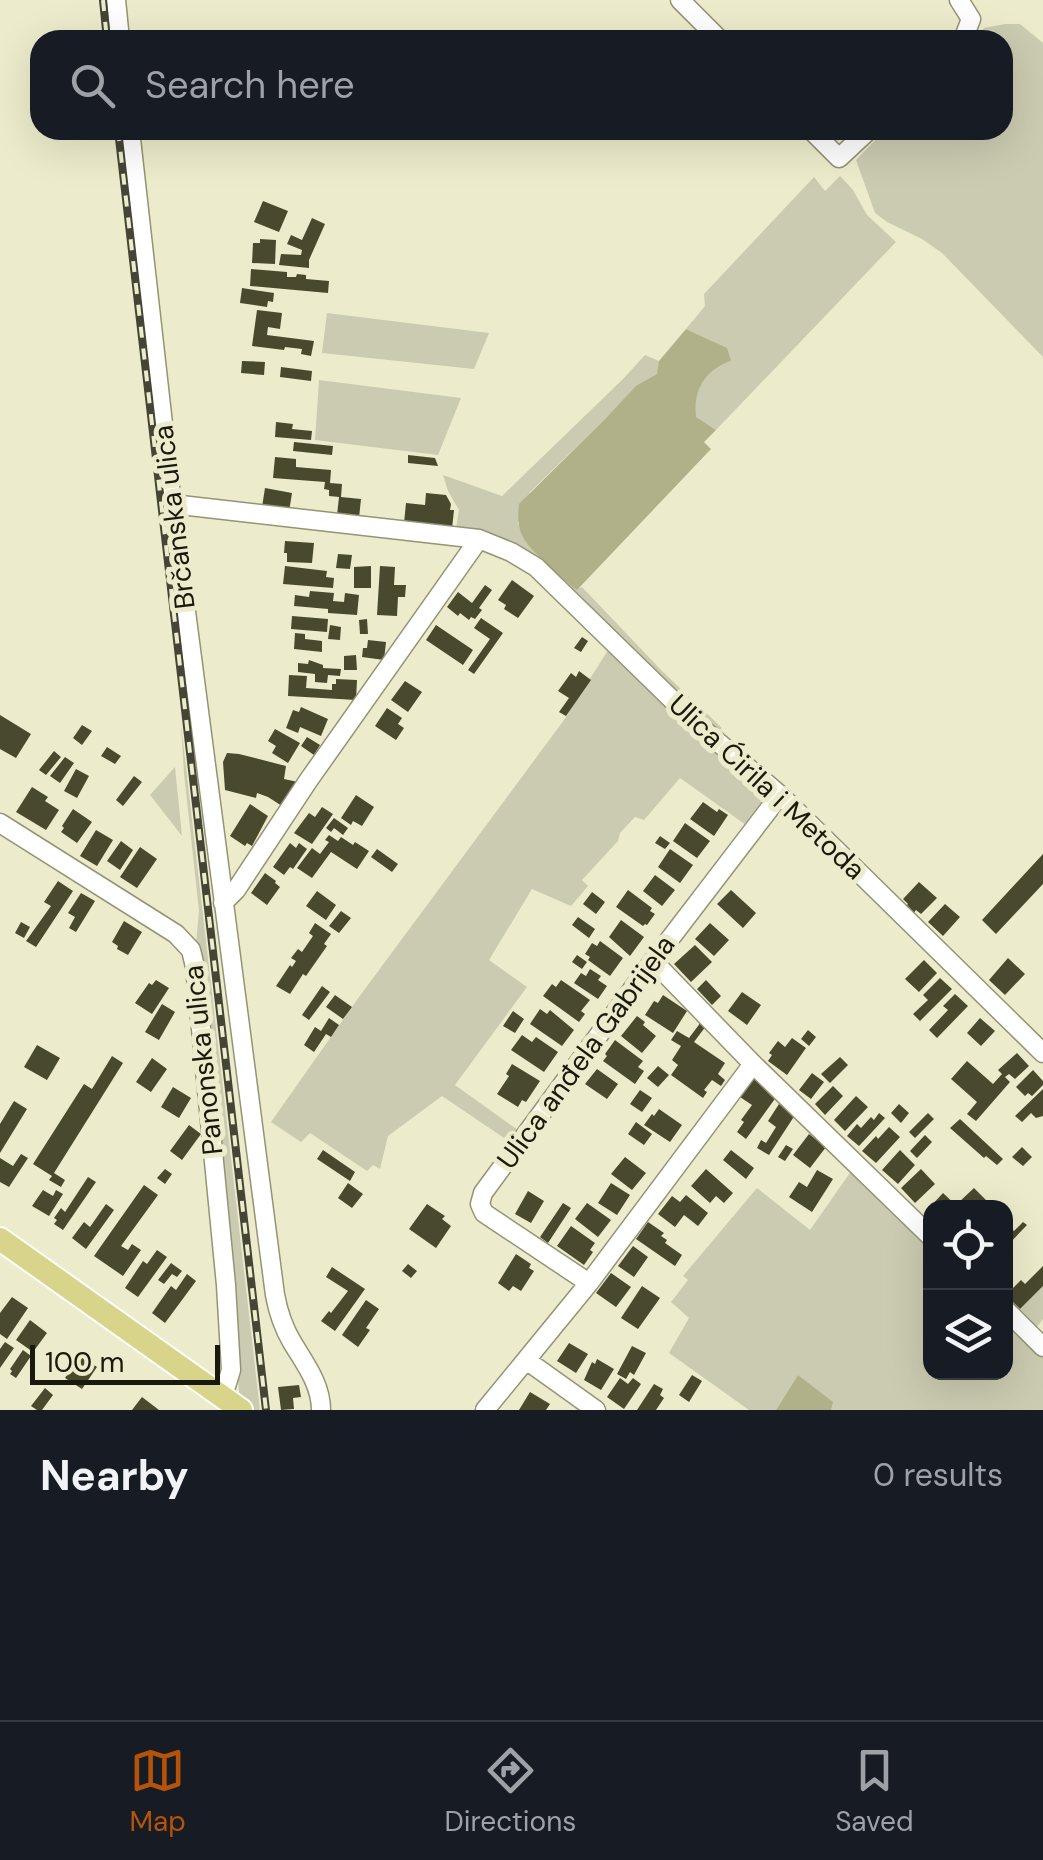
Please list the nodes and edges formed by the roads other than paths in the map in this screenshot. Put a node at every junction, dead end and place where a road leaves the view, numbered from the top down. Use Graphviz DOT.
graph roads {
  1 [pos="116,0"];
  2 [pos="680,0"];
  3 [pos="959,0"];
  4 [pos="119,30"];
  5 [pos="710,30"];
  6 [pos="967,30"];
  7 [pos="131,140"];
  8 [pos="821,140"];
  9 [pos="858,140"];
  10 [pos="172,504"];
  11 [pos="479,539"];
  12 [pos="780,794"];
  13 [pos="0,824"];
  14 [pos="223,903"];
  15 [pos="654,961"];
  16 [pos="1043,1053"];
  17 [pos="754,1064"];
  18 [pos="923,1229"];
  19 [pos="0,1239"];
  20 [pos="589,1283"];
  21 [pos="1013,1317"];
  22 [pos="1043,1347"];
  23 [pos="526,1360"];
  24 [pos="232,1403"];
  25 [pos="321,1410"];
  26 [pos="486,1410"];
  27 [pos="596,1410"];
  1 -- 4 [label="street"];
  2 -- 5 [label="street"];
  3 -- 6 [label="street"];
  7 -- 10 [label="street, Brčanska ulica"];
  8 -- 9 [label="street"];
  10 -- 11 [label="street, Ulica Ćirila i Metoda"];
  10 -- 14 [label="street, Brčanska ulica"];
  11 -- 12 [label="street, Ulica Ćirila i Metoda"];
  11 -- 14 [label="street"];
  12 -- 15 [label="street, Ulica anđela Gabrijela"];
  12 -- 16 [label="street, Ulica Ćirila i Metoda"];
  13 -- 24 [label="street, Panonska ulica"];
  14 -- 25 [label="street, Brčanska ulica"];
  15 -- 17 [label="street"];
  15 -- 20 [label="street, Ulica anđela Gabrijela"];
  17 -- 18 [label="street"];
  17 -- 20 [label="street"];
  19 -- 24 [label="main road"];
  20 -- 23 [label="street"];
  21 -- 22 [label="street"];
  23 -- 26 [label="street"];
  23 -- 27 [label="street"];
}
